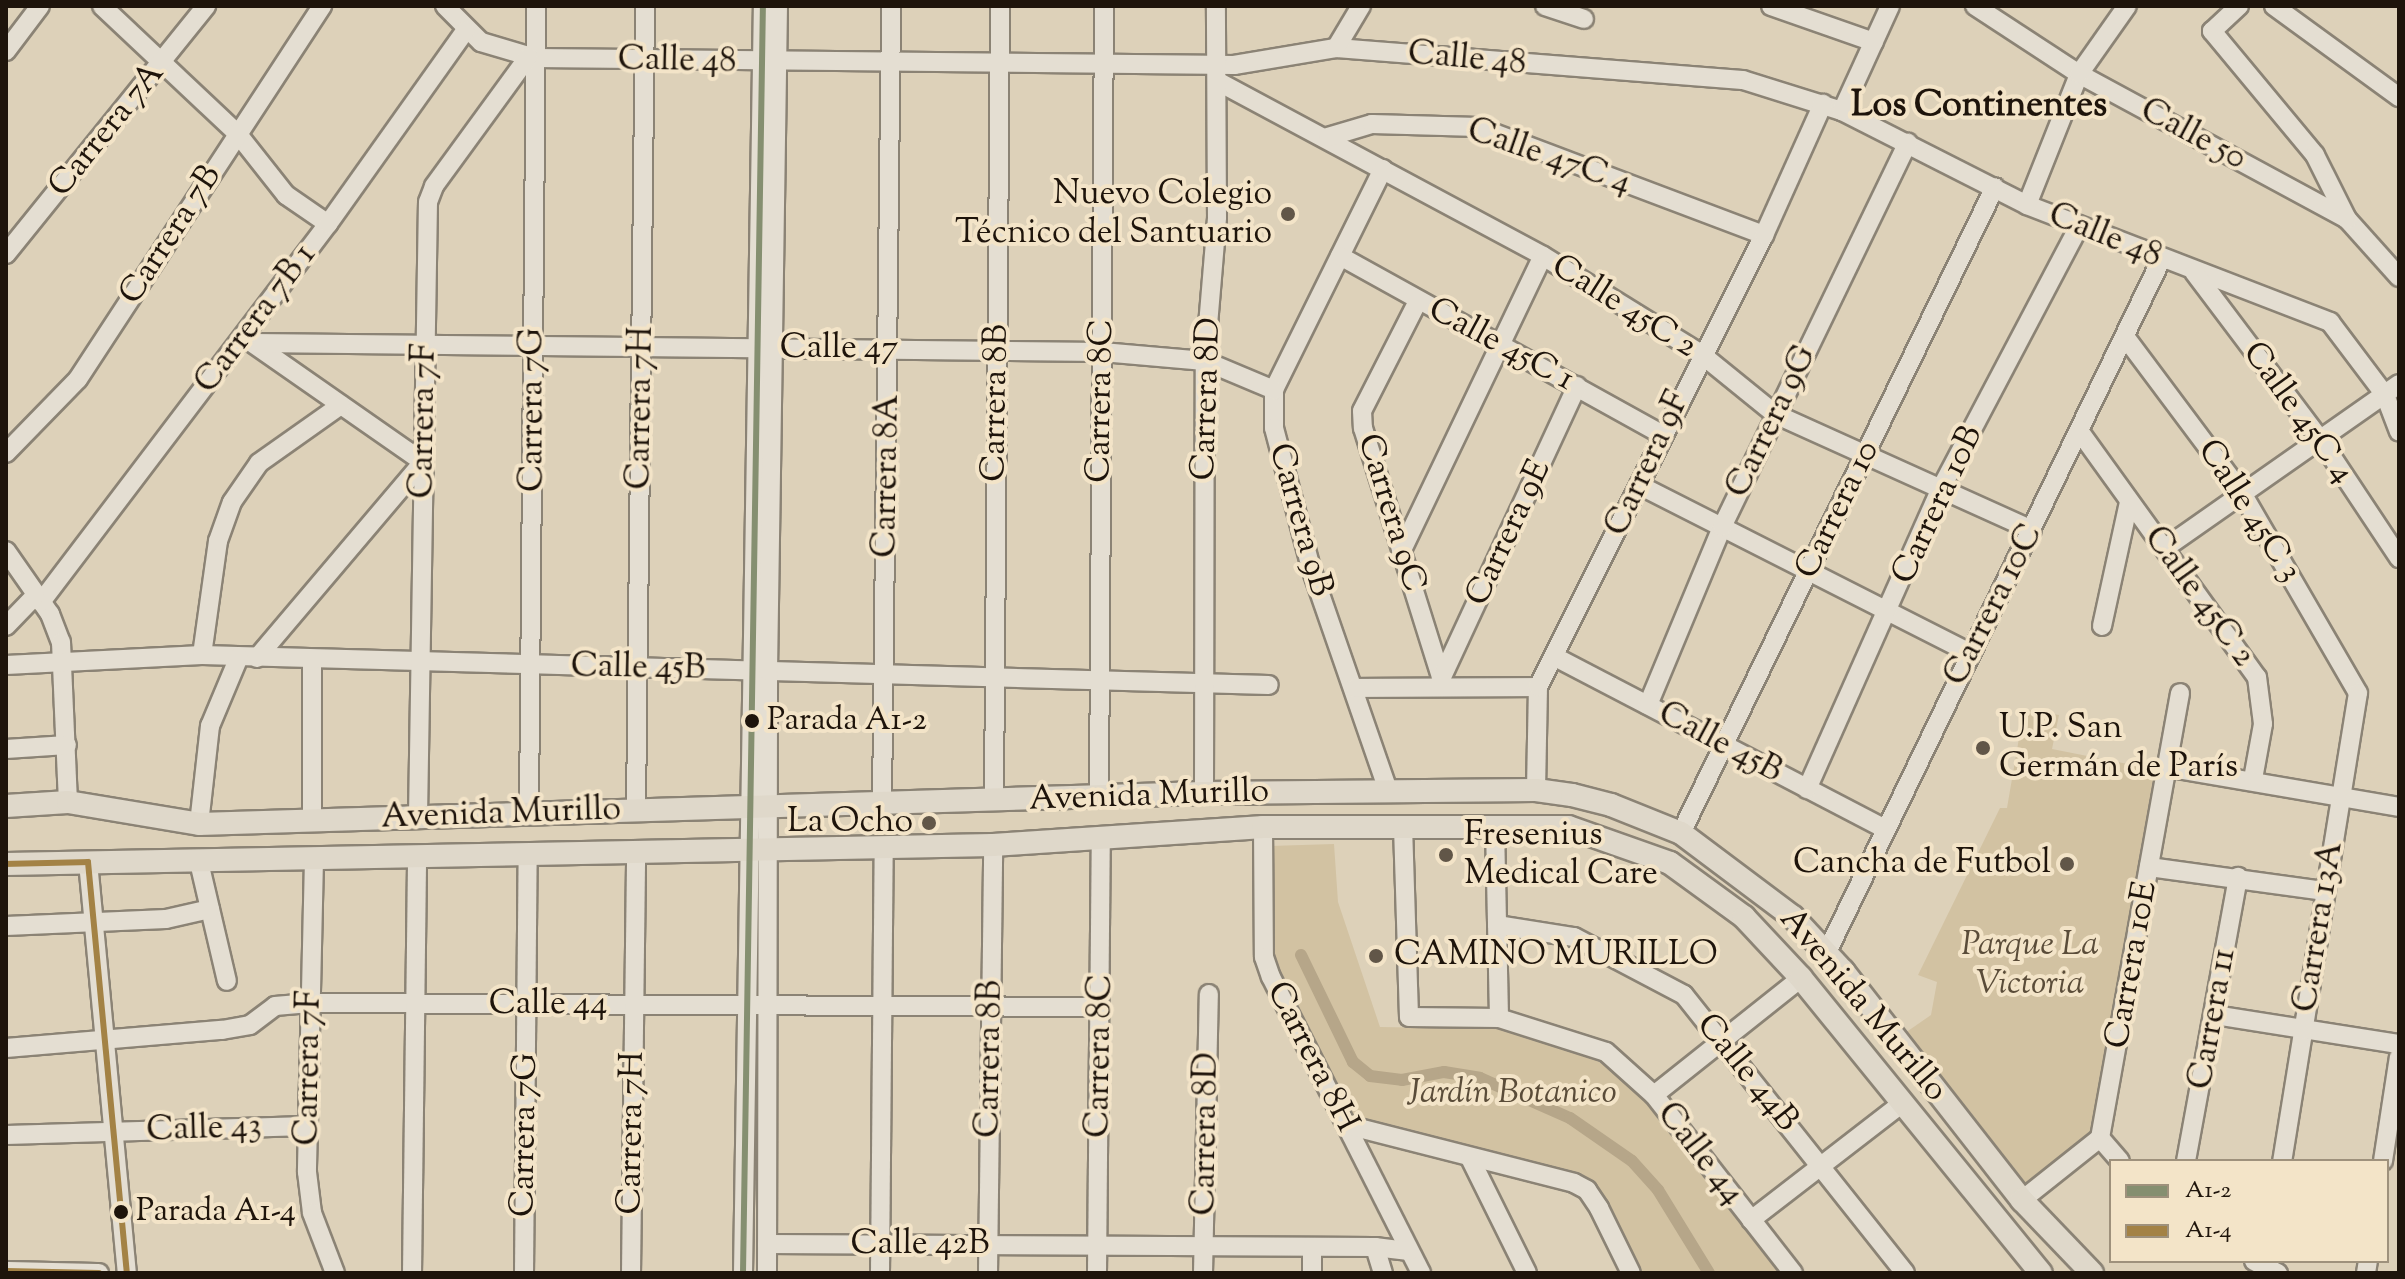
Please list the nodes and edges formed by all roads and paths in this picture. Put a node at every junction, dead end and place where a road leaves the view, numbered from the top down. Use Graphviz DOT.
graph roads {
  1 [pos="40,6"];
  2 [pos="102,6"];
  3 [pos="206,6"];
  4 [pos="322,6"];
  5 [pos="445,6"];
  6 [pos="536,6"];
  7 [pos="645,6"];
  8 [pos="763,6"];
  9 [pos="778,6"];
  10 [pos="891,6"];
  11 [pos="1000,6"];
  12 [pos="1104,6"];
  13 [pos="1216,6"];
  14 [pos="1361,6"];
  15 [pos="1545,6"];
  16 [pos="1771,6"];
  17 [pos="1890,6"];
  18 [pos="1975,6"];
  19 [pos="2127,6"];
  20 [pos="2239,6"];
  21 [pos="2274,6"];
  22 [pos="1584,19"];
  23 [pos="465,31"];
  24 [pos="1874,42"];
  25 [pos="1336,48"];
  26 [pos="6,51"];
  27 [pos="531,58"];
  28 [pos="645,61"];
  29 [pos="770,62"];
  30 [pos="163,63"];
  31 [pos="891,64"];
  32 [pos="999,65"];
  33 [pos="1103,65"];
  34 [pos="1217,73"];
  35 [pos="2079,74"];
  36 [pos="2399,97"];
  37 [pos="1823,104"];
  38 [pos="1842,111"];
  39 [pos="237,133"];
  40 [pos="1328,137"];
  41 [pos="1908,143"];
  42 [pos="1383,169"];
  43 [pos="1995,187"];
  44 [pos="2027,205"];
  45 [pos="2347,219"];
  46 [pos="328,224"];
  47 [pos="2079,226"];
  48 [pos="1764,235"];
  49 [pos="6,254"];
  50 [pos="1340,256"];
  51 [pos="1543,256"];
  52 [pos="2162,258"];
  53 [pos="2396,268"];
  54 [pos="2194,272"];
  55 [pos="1418,301"];
  56 [pos="2126,338"];
  57 [pos="248,339"];
  58 [pos="534,342"];
  59 [pos="426,344"];
  60 [pos="641,347"];
  61 [pos="1500,348"];
  62 [pos="769,349"];
  63 [pos="890,349"];
  64 [pos="997,349"];
  65 [pos="1102,352"];
  66 [pos="1701,354"];
  67 [pos="1205,361"];
  68 [pos="1577,386"];
  69 [pos="1274,390"];
  70 [pos="2392,390"];
  71 [pos="341,405"];
  72 [pos="1775,414"];
  73 [pos="2399,431"];
  74 [pos="2080,432"];
  75 [pos="1661,434"];
  76 [pos="2320,439"];
  77 [pos="6,453"];
  78 [pos="1864,456"];
  79 [pos="423,462"];
  80 [pos="1639,485"];
  81 [pos="1939,492"];
  82 [pos="2242,493"];
  83 [pos="2129,502"];
  84 [pos="1722,527"];
  85 [pos="2032,530"];
  86 [pos="2165,548"];
  87 [pos="6,551"];
  88 [pos="1401,552"];
  89 [pos="2399,558"];
  90 [pos="1808,571"];
  91 [pos="38,599"];
  92 [pos="1889,612"];
  93 [pos="293,618"];
  94 [pos="6,626"];
  95 [pos="2102,626"];
  96 [pos="1968,652"];
  97 [pos="202,655"];
  98 [pos="1555,657"];
  99 [pos="248,658"];
  100 [pos="305,659"];
  101 [pos="63,662"];
  102 [pos="420,662"];
  103 [pos="6,665"];
  104 [pos="531,665"];
  105 [pos="637,668"];
  106 [pos="759,670"];
  107 [pos="882,673"];
  108 [pos="994,677"];
  109 [pos="1098,680"];
  110 [pos="1204,683"];
  111 [pos="1443,683"];
  112 [pos="1269,685"];
  113 [pos="1538,687"];
  114 [pos="1355,688"];
  115 [pos="2180,693"];
  116 [pos="2358,693"];
  117 [pos="1648,705"];
  118 [pos="67,745"];
  119 [pos="1724,745"];
  120 [pos="6,749"];
  121 [pos="2165,767"];
  122 [pos="2253,779"];
  123 [pos="1807,789"];
  124 [pos="1388,790"];
  125 [pos="1536,790"];
  126 [pos="1204,793"];
  127 [pos="1099,797"];
  128 [pos="2341,797"];
  129 [pos="994,800"];
  130 [pos="68,802"];
  131 [pos="882,803"];
  132 [pos="759,805"];
  133 [pos="6,806"];
  134 [pos="2399,807"];
  135 [pos="636,810"];
  136 [pos="529,813"];
  137 [pos="418,817"];
  138 [pos="312,821"];
  139 [pos="199,824"];
  140 [pos="1403,826"];
  141 [pos="1263,827"];
  142 [pos="1495,827"];
  143 [pos="1885,829"];
  144 [pos="1681,833"];
  145 [pos="1101,839"];
  146 [pos="993,845"];
  147 [pos="884,848"];
  148 [pos="636,850"];
  149 [pos="759,850"];
  150 [pos="528,853"];
  151 [pos="417,855"];
  152 [pos="314,859"];
  153 [pos="88,862"];
  154 [pos="199,862"];
  155 [pos="6,864"];
  156 [pos="2149,867"];
  157 [pos="2238,877"];
  158 [pos="2325,891"];
  159 [pos="210,909"];
  160 [pos="94,922"];
  161 [pos="1497,925"];
  162 [pos="6,926"];
  163 [pos="1827,952"];
  164 [pos="1801,978"];
  165 [pos="227,981"];
  166 [pos="1209,994"];
  167 [pos="310,1003"];
  168 [pos="415,1004"];
  169 [pos="758,1004"];
  170 [pos="527,1005"];
  171 [pos="634,1006"];
  172 [pos="879,1007"];
  173 [pos="1100,1007"];
  174 [pos="991,1009"];
  175 [pos="2215,1015"];
  176 [pos="1499,1018"];
  177 [pos="2302,1027"];
  178 [pos="1723,1040"];
  179 [pos="105,1042"];
  180 [pos="2399,1044"];
  181 [pos="6,1048"];
  182 [pos="2399,1057"];
  183 [pos="1654,1095"];
  184 [pos="1901,1104"];
  185 [pos="2394,1117"];
  186 [pos="1347,1125"];
  187 [pos="306,1126"];
  188 [pos="114,1132"];
  189 [pos="6,1135"];
  190 [pos="2100,1138"];
  191 [pos="1470,1158"];
  192 [pos="2118,1159"];
  193 [pos="2186,1159"];
  194 [pos="2282,1159"];
  195 [pos="2384,1159"];
  196 [pos="1821,1165"];
  197 [pos="2022,1200"];
  198 [pos="1751,1220"];
  199 [pos="767,1244"];
  200 [pos="880,1245"];
  201 [pos="988,1246"];
  202 [pos="1098,1247"];
  203 [pos="1204,1247"];
  204 [pos="1375,1247"];
  205 [pos="1312,1248"];
  206 [pos="1409,1251"];
  207 [pos="18,1272"];
  208 [pos="99,1273"];
  209 [pos="127,1273"];
  210 [pos="335,1273"];
  211 [pos="412,1273"];
  212 [pos="524,1273"];
  213 [pos="631,1273"];
  214 [pos="743,1273"];
  215 [pos="767,1273"];
  216 [pos="880,1273"];
  217 [pos="988,1273"];
  218 [pos="1097,1273"];
  219 [pos="1203,1273"];
  220 [pos="1312,1273"];
  221 [pos="1383,1273"];
  222 [pos="1421,1273"];
  223 [pos="1527,1273"];
  224 [pos="1631,1273"];
  225 [pos="1793,1273"];
  226 [pos="1905,1273"];
  227 [pos="2041,1273"];
  228 [pos="2092,1273"];
  1 -- 26 [label="street"];
  2 -- 30 [label="street"];
  3 -- 30 [label="street, Carrera 7A"];
  4 -- 39 [label="street, Carrera 7B"];
  5 -- 23 [label="street, Calle 48"];
  6 -- 27 [label="street, Carrera 7G"];
  7 -- 28 [label="street, Carrera 7H"];
  8 -- 29 [label="street"];
  9 -- 29 [label="street"];
  10 -- 31 [label="street, Carrera 8A"];
  11 -- 32 [label="street, Carrera 8B"];
  12 -- 33 [label="street, Carrera 8C"];
  13 -- 34 [label="street, Carrera 8D"];
  14 -- 25 [label="street"];
  15 -- 22 [label="street"];
  16 -- 24 [label="street"];
  17 -- 24 [label="street"];
  18 -- 35 [label="street, Calle 50"];
  19 -- 35 [label="street"];
  20 -- 45 [label="street"];
  21 -- 36 [label="street"];
  23 -- 27 [label="street, Calle 48"];
  23 -- 46 [label="street, Carrera 7B 1"];
  24 -- 38 [label="street"];
  25 -- 34 [label="street, Calle 48"];
  25 -- 37 [label="street, Calle 48"];
  27 -- 28 [label="street, Calle 48"];
  27 -- 58 [label="street, Carrera 7G"];
  27 -- 59 [label="street, Carrera 7F"];
  28 -- 29 [label="street, Calle 48"];
  28 -- 60 [label="street, Carrera 7H"];
  29 -- 31 [label="street, Calle 48"];
  29 -- 62 [label="street"];
  30 -- 39 [label="street"];
  30 -- 49 [label="street, Carrera 7A"];
  31 -- 32 [label="street, Calle 48"];
  31 -- 63 [label="street, Carrera 8A"];
  32 -- 33 [label="street, Calle 48"];
  32 -- 64 [label="street, Carrera 8B"];
  33 -- 34 [label="street, Calle 48"];
  33 -- 65 [label="street, Carrera 8C"];
  34 -- 40 [label="street, Calle 45C 2"];
  34 -- 67 [label="street, Carrera 8D"];
  35 -- 44 [label="street"];
  35 -- 45 [label="street, Calle 50"];
  37 -- 38 [label="street, Calle 48"];
  37 -- 48 [label="street, Carrera 9F"];
  38 -- 41 [label="street, Calle 48"];
  39 -- 46 [label="street"];
  39 -- 77 [label="street, Carrera 7B"];
  40 -- 42 [label="street, Calle 45C 2"];
  40 -- 48 [label="street, Calle 47C 4"];
  41 -- 43 [label="street, Calle 48"];
  41 -- 72 [label="street, Carrera 9G"];
  42 -- 50 [label="street"];
  42 -- 51 [label="street, Calle 45C 2"];
  43 -- 44 [label="street, Calle 48"];
  43 -- 78 [label="street, Carrera 10"];
  44 -- 47 [label="street, Calle 48"];
  45 -- 53 [label="street, Calle 50"];
  46 -- 57 [label="street, Carrera 7B 1"];
  47 -- 52 [label="street, Calle 48"];
  47 -- 81 [label="street, Carrera 10B"];
  48 -- 66 [label="street, Carrera 9F"];
  50 -- 55 [label="street, Calle 45C 1"];
  50 -- 69 [label="street"];
  51 -- 61 [label="street"];
  51 -- 66 [label="street, Calle 45C 2"];
  52 -- 54 [label="street, Calle 48"];
  52 -- 56 [label="street, Carrera 10C"];
  54 -- 70 [label="street, Calle 48"];
  54 -- 76 [label="street, Calle 45C 4"];
  55 -- 61 [label="street, Calle 45C 1"];
  55 -- 88 [label="street, Carrera 9C"];
  56 -- 74 [label="street, Carrera 10C"];
  56 -- 82 [label="street, Calle 45C 3"];
  57 -- 59 [label="street, Calle 47"];
  57 -- 71 [label="street"];
  57 -- 91 [label="street, Carrera 7B 1"];
  58 -- 59 [label="street, Calle 47"];
  58 -- 60 [label="street, Calle 47"];
  58 -- 104 [label="street, Carrera 7G"];
  59 -- 79 [label="street, Carrera 7F"];
  60 -- 62 [label="street, Calle 47"];
  60 -- 105 [label="street, Carrera 7H"];
  61 -- 68 [label="street, Calle 45C 1"];
  61 -- 88 [label="street"];
  62 -- 63 [label="street, Calle 47"];
  62 -- 106 [label="street"];
  63 -- 64 [label="street, Calle 47"];
  63 -- 107 [label="street, Carrera 8A"];
  64 -- 65 [label="street, Calle 47"];
  64 -- 108 [label="street, Carrera 8B"];
  65 -- 67 [label="street, Calle 47"];
  65 -- 109 [label="street, Carrera 8C"];
  66 -- 72 [label="street, Calle 45C 2"];
  66 -- 75 [label="street, Carrera 9F"];
  67 -- 69 [label="street, Calle 47"];
  67 -- 110 [label="street, Carrera 8D"];
  68 -- 75 [label="street, Calle 45C 1"];
  68 -- 111 [label="street, Carrera 9E"];
  69 -- 114 [label="street, Carrera 9B"];
  70 -- 73 [label="street, Calle 48"];
  70 -- 76 [label="street"];
  71 -- 79 [label="street"];
  71 -- 97 [label="street"];
  72 -- 78 [label="street, Calle 45C 2"];
  72 -- 84 [label="street, Carrera 9G"];
  74 -- 83 [label="street, Calle 45C 2"];
  74 -- 85 [label="street, Carrera 10C"];
  75 -- 80 [label="street, Carrera 9F"];
  76 -- 82 [label="street"];
  76 -- 89 [label="street, Calle 45C 4"];
  78 -- 81 [label="street, Calle 45C 2"];
  78 -- 90 [label="street, Carrera 10"];
  79 -- 93 [label="street"];
  79 -- 102 [label="street, Carrera 7F"];
  80 -- 84 [label="street"];
  80 -- 98 [label="street, Carrera 9F"];
  81 -- 85 [label="street, Calle 45C 2"];
  81 -- 92 [label="street, Carrera 10B"];
  82 -- 86 [label="street"];
  82 -- 116 [label="street, Calle 45C 3"];
  83 -- 86 [label="street, Calle 45C 2"];
  83 -- 95 [label="street"];
  84 -- 90 [label="street"];
  84 -- 117 [label="street, Carrera 9G"];
  85 -- 96 [label="street, Carrera 10C"];
  86 -- 122 [label="street, Calle 45C 2"];
  87 -- 91 [label="street"];
  88 -- 111 [label="street, Carrera 9C"];
  90 -- 92 [label="street"];
  90 -- 119 [label="street, Carrera 10"];
  91 -- 94 [label="street, Carrera 7B 1"];
  91 -- 101 [label="street"];
  92 -- 96 [label="street"];
  92 -- 123 [label="street, Carrera 10B"];
  93 -- 99 [label="street"];
  93 -- 100 [label="street"];
  96 -- 143 [label="street, Carrera 10C"];
  97 -- 99 [label="street, Calle 45B"];
  97 -- 101 [label="street, Calle 45B"];
  98 -- 113 [label="street, Carrera 9F"];
  98 -- 117 [label="street, Calle 45B"];
  99 -- 100 [label="street, Calle 45B"];
  99 -- 139 [label="street"];
  100 -- 102 [label="street, Calle 45B"];
  100 -- 138 [label="street"];
  101 -- 103 [label="street, Calle 45B"];
  101 -- 118 [label="street"];
  102 -- 104 [label="street, Calle 45B"];
  102 -- 137 [label="street, Carrera 7F"];
  104 -- 105 [label="street, Calle 45B"];
  104 -- 136 [label="street, Carrera 7G"];
  105 -- 106 [label="street, Calle 45B"];
  105 -- 135 [label="street, Carrera 7H"];
  106 -- 107 [label="street, Calle 45B"];
  106 -- 132 [label="street"];
  107 -- 108 [label="street, Calle 45B"];
  107 -- 131 [label="street, Carrera 8A"];
  108 -- 109 [label="street, Calle 45B"];
  108 -- 129 [label="street, Carrera 8B"];
  109 -- 110 [label="street, Calle 45B"];
  109 -- 127 [label="street, Carrera 8C"];
  110 -- 112 [label="street, Calle 45B"];
  110 -- 126 [label="street, Carrera 8D"];
  111 -- 113 [label="street"];
  111 -- 114 [label="street"];
  113 -- 125 [label="street, Carrera 9F"];
  114 -- 124 [label="street, Carrera 9B"];
  115 -- 121 [label="street, Carrera 10E"];
  116 -- 128 [label="street, Carrera 13A"];
  117 -- 119 [label="street, Calle 45B"];
  118 -- 120 [label="street"];
  118 -- 130 [label="street"];
  119 -- 123 [label="street, Calle 45B"];
  119 -- 144 [label="street, Carrera 10"];
  121 -- 122 [label="street"];
  121 -- 156 [label="street, Carrera 10E"];
  122 -- 128 [label="street"];
  123 -- 143 [label="street, Calle 45B"];
  124 -- 125 [label="main road, Avenida Murillo"];
  124 -- 126 [label="main road, Avenida Murillo"];
  125 -- 144 [label="main road, Avenida Murillo"];
  126 -- 127 [label="main road, Avenida Murillo"];
  127 -- 129 [label="main road, Avenida Murillo"];
  128 -- 134 [label="street"];
  128 -- 158 [label="street, Carrera 13A"];
  129 -- 131 [label="main road, Avenida Murillo"];
  130 -- 133 [label="main road, Avenida Murillo"];
  130 -- 139 [label="main road, Avenida Murillo"];
  131 -- 132 [label="main road, Avenida Murillo"];
  132 -- 135 [label="main road, Avenida Murillo"];
  132 -- 149 [label="street"];
  135 -- 136 [label="main road, Avenida Murillo"];
  136 -- 137 [label="main road, Avenida Murillo"];
  137 -- 138 [label="main road, Avenida Murillo"];
  138 -- 139 [label="main road, Avenida Murillo"];
  140 -- 141 [label="main road, Avenida Murillo"];
  140 -- 142 [label="main road, Avenida Murillo"];
  140 -- 176 [label="street, Calle 44"];
  141 -- 145 [label="main road, Avenida Murillo"];
  141 -- 186 [label="street, Carrera 8H"];
  142 -- 161 [label="street"];
  142 -- 164 [label="main road, Avenida Murillo"];
  143 -- 163 [label="street, Carrera 10C"];
  144 -- 163 [label="main road, Avenida Murillo"];
  145 -- 146 [label="main road, Avenida Murillo"];
  145 -- 173 [label="street, Carrera 8C"];
  146 -- 147 [label="main road, Avenida Murillo"];
  146 -- 174 [label="street, Carrera 8B"];
  147 -- 149 [label="main road, Avenida Murillo"];
  147 -- 172 [label="street"];
  148 -- 149 [label="main road, Avenida Murillo"];
  148 -- 150 [label="main road, Avenida Murillo"];
  148 -- 171 [label="street, Carrera 7H"];
  149 -- 169 [label="street"];
  150 -- 151 [label="main road, Avenida Murillo"];
  150 -- 170 [label="street, Carrera 7G"];
  151 -- 152 [label="main road, Avenida Murillo"];
  151 -- 168 [label="street"];
  152 -- 154 [label="main road, Avenida Murillo"];
  152 -- 167 [label="street, Carrera 7F"];
  153 -- 154 [label="main road, Avenida Murillo"];
  153 -- 155 [label="main road, Avenida Murillo"];
  153 -- 160 [label="street"];
  154 -- 159 [label="street"];
  156 -- 157 [label="street"];
  156 -- 190 [label="street, Carrera 10E"];
  157 -- 158 [label="street"];
  157 -- 175 [label="street, Carrera 11"];
  158 -- 177 [label="street, Carrera 13A"];
  159 -- 160 [label="street"];
  159 -- 165 [label="street"];
  160 -- 162 [label="street"];
  160 -- 179 [label="street"];
  161 -- 176 [label="street"];
  161 -- 178 [label="street, Calle 44B"];
  163 -- 197 [label="main road, Avenida Murillo"];
  164 -- 178 [label="street"];
  164 -- 184 [label="main road, Avenida Murillo"];
  166 -- 203 [label="street, Carrera 8D"];
  167 -- 168 [label="street, Calle 44"];
  167 -- 179 [label="street, Calle 44"];
  167 -- 187 [label="street, Carrera 7F"];
  168 -- 170 [label="street, Calle 44"];
  168 -- 211 [label="street"];
  169 -- 171 [label="street, Calle 44"];
  169 -- 172 [label="street, Calle 44"];
  169 -- 199 [label="street"];
  169 -- 214 [label="street"];
  170 -- 171 [label="street, Calle 44"];
  170 -- 212 [label="street, Carrera 7G"];
  171 -- 213 [label="street, Carrera 7H"];
  172 -- 174 [label="street, Calle 44"];
  172 -- 200 [label="street"];
  173 -- 174 [label="street, Calle 44"];
  173 -- 202 [label="street, Carrera 8C"];
  174 -- 201 [label="street, Carrera 8B"];
  175 -- 177 [label="street"];
  175 -- 193 [label="street, Carrera 11"];
  176 -- 183 [label="street, Calle 44"];
  177 -- 180 [label="street"];
  177 -- 194 [label="street, Carrera 13A"];
  178 -- 183 [label="street"];
  178 -- 196 [label="street, Calle 44B"];
  179 -- 181 [label="street, Calle 44"];
  179 -- 188 [label="street"];
  182 -- 185 [label="street"];
  183 -- 198 [label="street, Calle 44"];
  184 -- 196 [label="street"];
  184 -- 227 [label="main road, Avenida Murillo"];
  185 -- 195 [label="street"];
  186 -- 191 [label="street"];
  186 -- 206 [label="street, Carrera 8H"];
  187 -- 188 [label="street, Calle 43"];
  187 -- 210 [label="street, Carrera 7F"];
  188 -- 189 [label="street, Calle 43"];
  188 -- 209 [label="street"];
  190 -- 192 [label="street"];
  190 -- 197 [label="street"];
  191 -- 223 [label="street"];
  191 -- 224 [label="street"];
  196 -- 198 [label="street"];
  196 -- 226 [label="street, Calle 44B"];
  197 -- 228 [label="main road, Avenida Murillo"];
  198 -- 225 [label="street, Calle 44"];
  199 -- 200 [label="street, Calle 42B"];
  199 -- 215 [label="street"];
  200 -- 201 [label="street, Calle 42B"];
  200 -- 216 [label="street"];
  201 -- 202 [label="street, Calle 42B"];
  201 -- 217 [label="street, Carrera 8B"];
  202 -- 203 [label="street, Calle 42B"];
  202 -- 218 [label="street, Carrera 8C"];
  203 -- 205 [label="street, Calle 42B"];
  203 -- 219 [label="street, Carrera 8D"];
  204 -- 205 [label="street, Calle 42B"];
  204 -- 206 [label="street, Calle 42B"];
  204 -- 221 [label="street"];
  205 -- 220 [label="street"];
  206 -- 222 [label="street, Carrera 8H"];
  207 -- 208 [label="street"];
}
